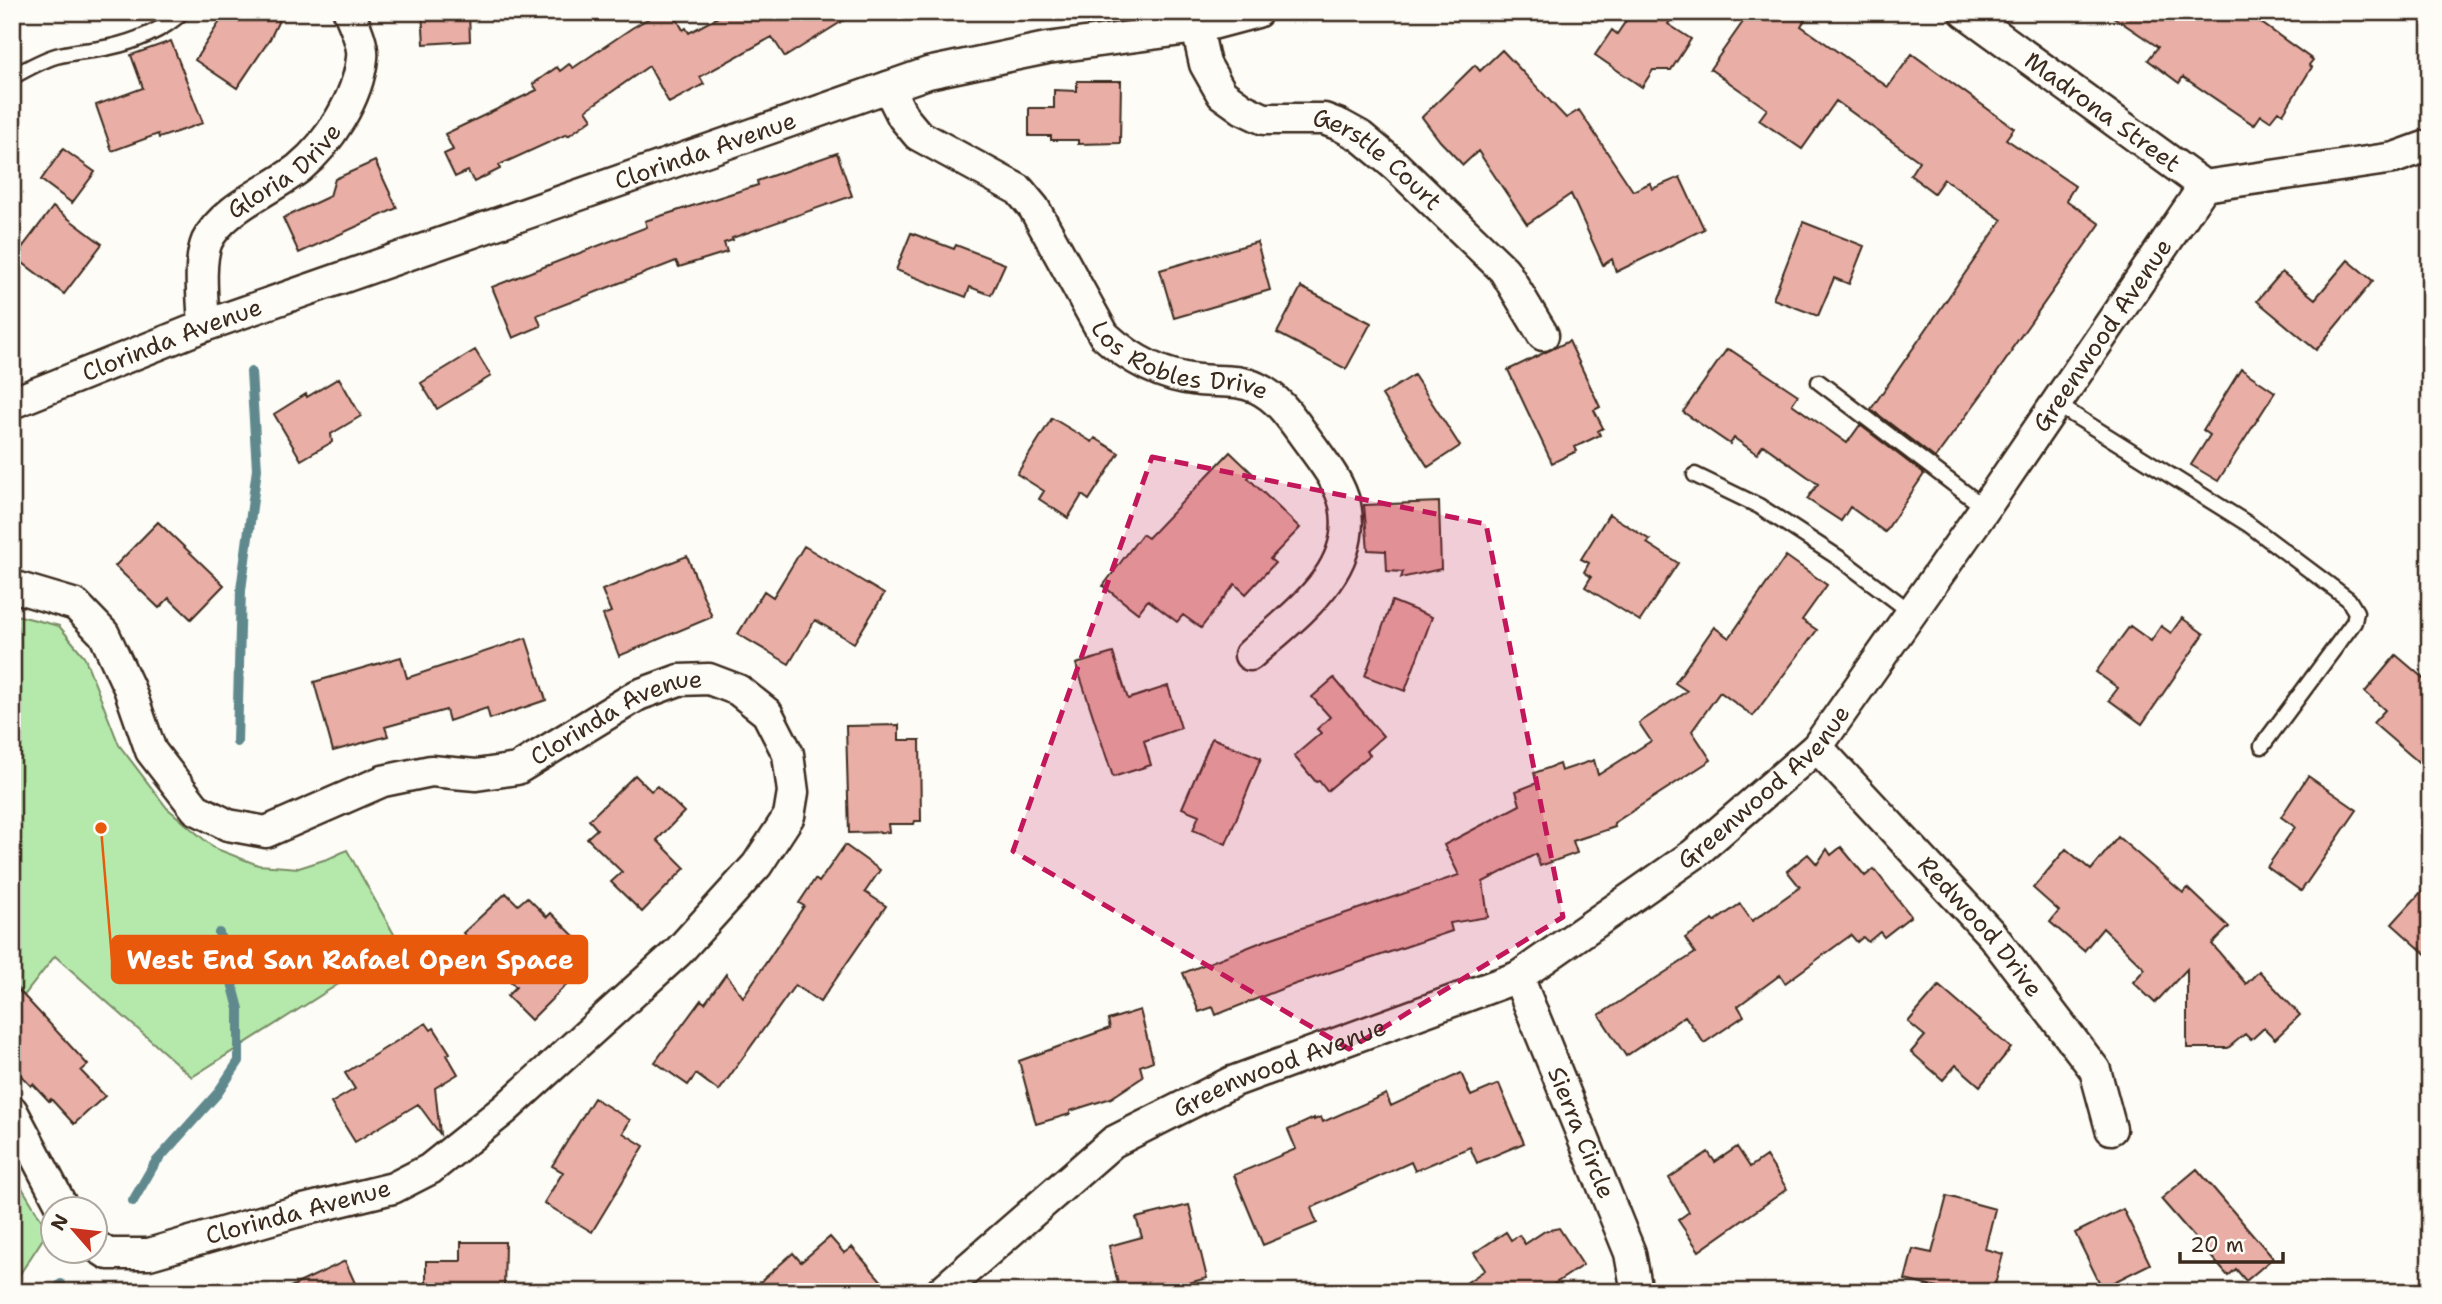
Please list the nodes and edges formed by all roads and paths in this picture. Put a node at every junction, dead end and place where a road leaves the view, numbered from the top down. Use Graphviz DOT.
graph roads {
  1 [pos="182,12"];
  2 [pos="349,12"];
  3 [pos="1257,12"];
  4 [pos="1965,12"];
  5 [pos="1197,28"];
  6 [pos="12,78"];
  7 [pos="888,87"];
  8 [pos="2430,145"];
  9 [pos="2204,186"];
  10 [pos="204,326"];
  11 [pos="1543,335"];
  12 [pos="1819,382"];
  13 [pos="12,403"];
  14 [pos="2056,404"];
  15 [pos="1695,475"];
  16 [pos="1985,508"];
  17 [pos="12,586"];
  18 [pos="1912,613"];
  19 [pos="1250,656"];
  20 [pos="2262,746"];
  21 [pos="1817,747"];
  22 [pos="1518,977"];
  23 [pos="12,1111"];
  24 [pos="2111,1129"];
  25 [pos="57,1196"];
  26 [pos="108,1254"];
  27 [pos="941,1292"];
  28 [pos="1637,1292"];
  1 -- 6 [label="lane"];
  2 -- 10 [label="street, Gloria Drive"];
  3 -- 5 [label="street, Clorinda Avenue"];
  4 -- 9 [label="street, Madrona Street"];
  5 -- 7 [label="street, Clorinda Avenue"];
  5 -- 11 [label="street, Gerstle Court"];
  7 -- 10 [label="street, Clorinda Avenue"];
  7 -- 19 [label="street, Los Robles Drive"];
  8 -- 9 [label="street"];
  9 -- 14 [label="street, Greenwood Avenue"];
  10 -- 13 [label="street, Clorinda Avenue"];
  12 -- 16 [label="lane"];
  14 -- 16 [label="street, Greenwood Avenue"];
  14 -- 20 [label="lane"];
  15 -- 18 [label="lane"];
  16 -- 18 [label="street, Greenwood Avenue"];
  17 -- 26 [label="street, Clorinda Avenue"];
  18 -- 21 [label="street, Greenwood Avenue"];
  21 -- 22 [label="street, Greenwood Avenue"];
  21 -- 24 [label="street, Redwood Drive"];
  22 -- 27 [label="street, Greenwood Avenue"];
  22 -- 28 [label="street, Sierra Circle"];
  23 -- 25 [label="street"];
}
